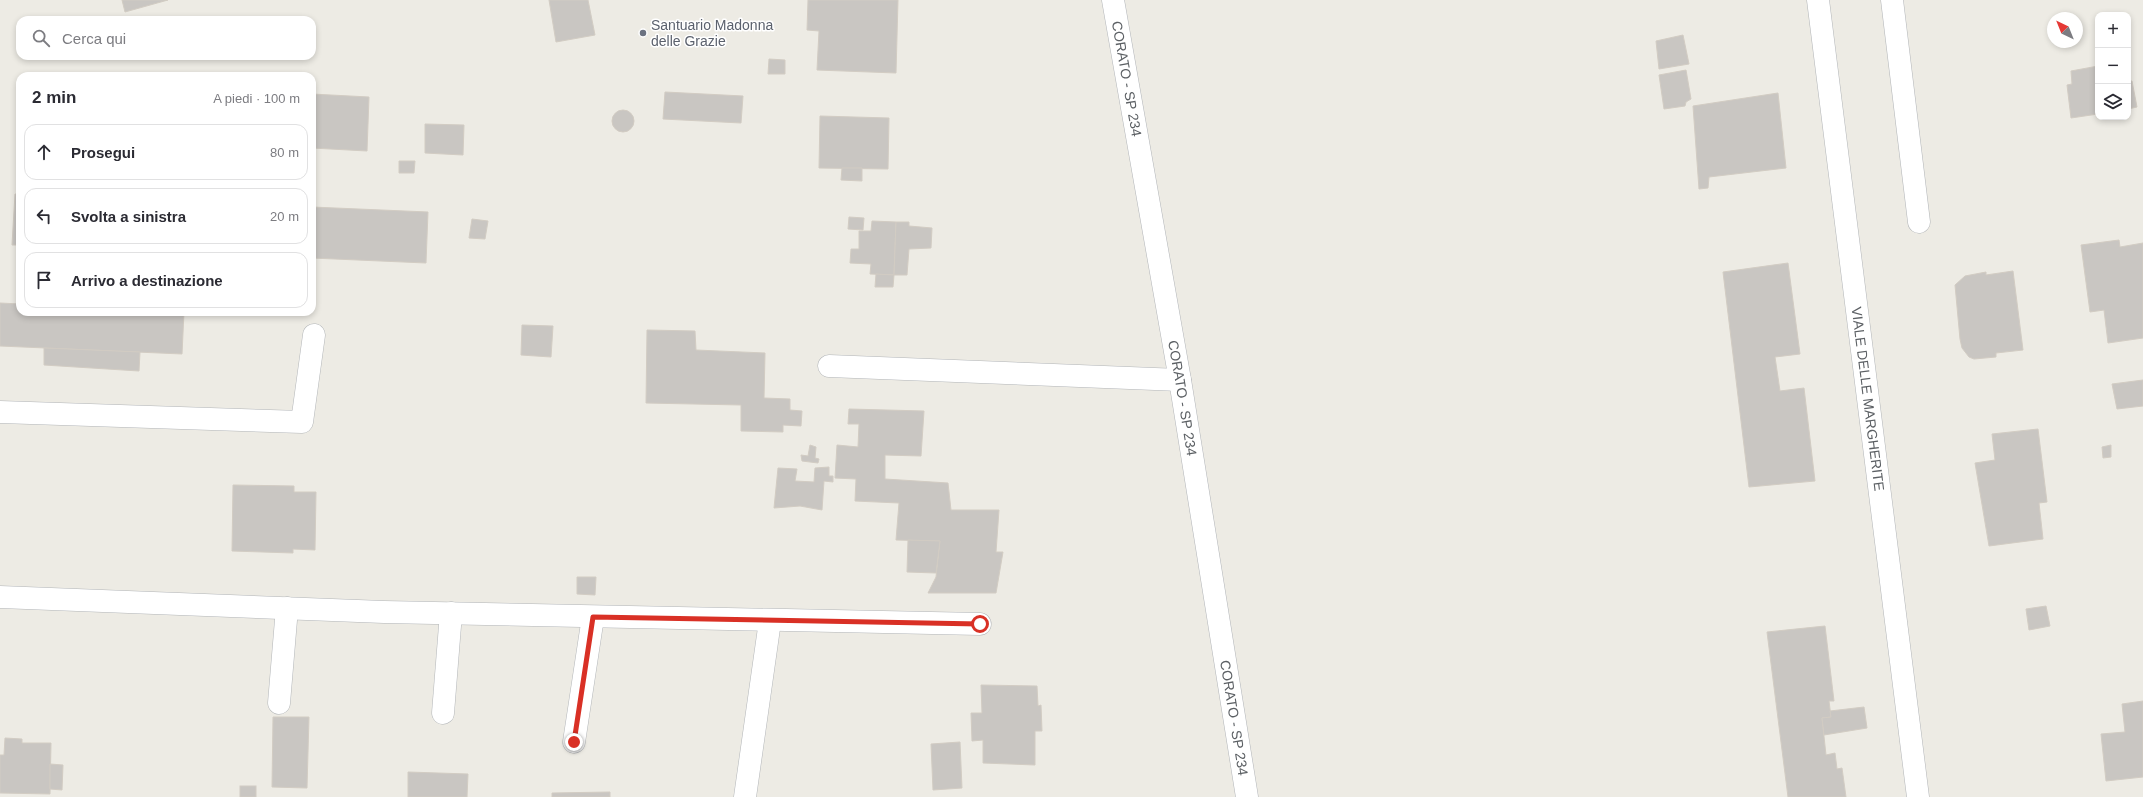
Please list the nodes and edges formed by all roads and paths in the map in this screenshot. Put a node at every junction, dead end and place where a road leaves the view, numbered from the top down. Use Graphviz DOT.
graph roads {
  1 [pos="1112,0"];
  2 [pos="1818,0"];
  3 [pos="1892,0"];
  4 [pos="1919,222"];
  5 [pos="314,335"];
  6 [pos="829,366"];
  7 [pos="1180,380"];
  8 [pos="0,412"];
  9 [pos="0,597"];
  10 [pos="287,608"];
  11 [pos="451,613"];
  12 [pos="593,617"];
  13 [pos="770,621"];
  14 [pos="980,624"];
  15 [pos="279,703"];
  16 [pos="443,714"];
  17 [pos="574,742"];
  18 [pos="745,797"];
  19 [pos="1247,797"];
  20 [pos="1918,797"];
  1 -- 7 [label="street, CORATO - SP 234"];
  2 -- 20 [label="street, VIALE DELLE MARGHERITE"];
  3 -- 4 [label="street"];
  5 -- 8 [label="street"];
  6 -- 7 [label="street"];
  7 -- 19 [label="street, CORATO - SP 234"];
  9 -- 10 [label="street"];
  10 -- 11 [label="street"];
  10 -- 15 [label="street"];
  11 -- 12 [label="street"];
  11 -- 16 [label="street"];
  12 -- 13 [label="street"];
  12 -- 17 [label="street"];
  13 -- 14 [label="street"];
  13 -- 18 [label="street"];
}
